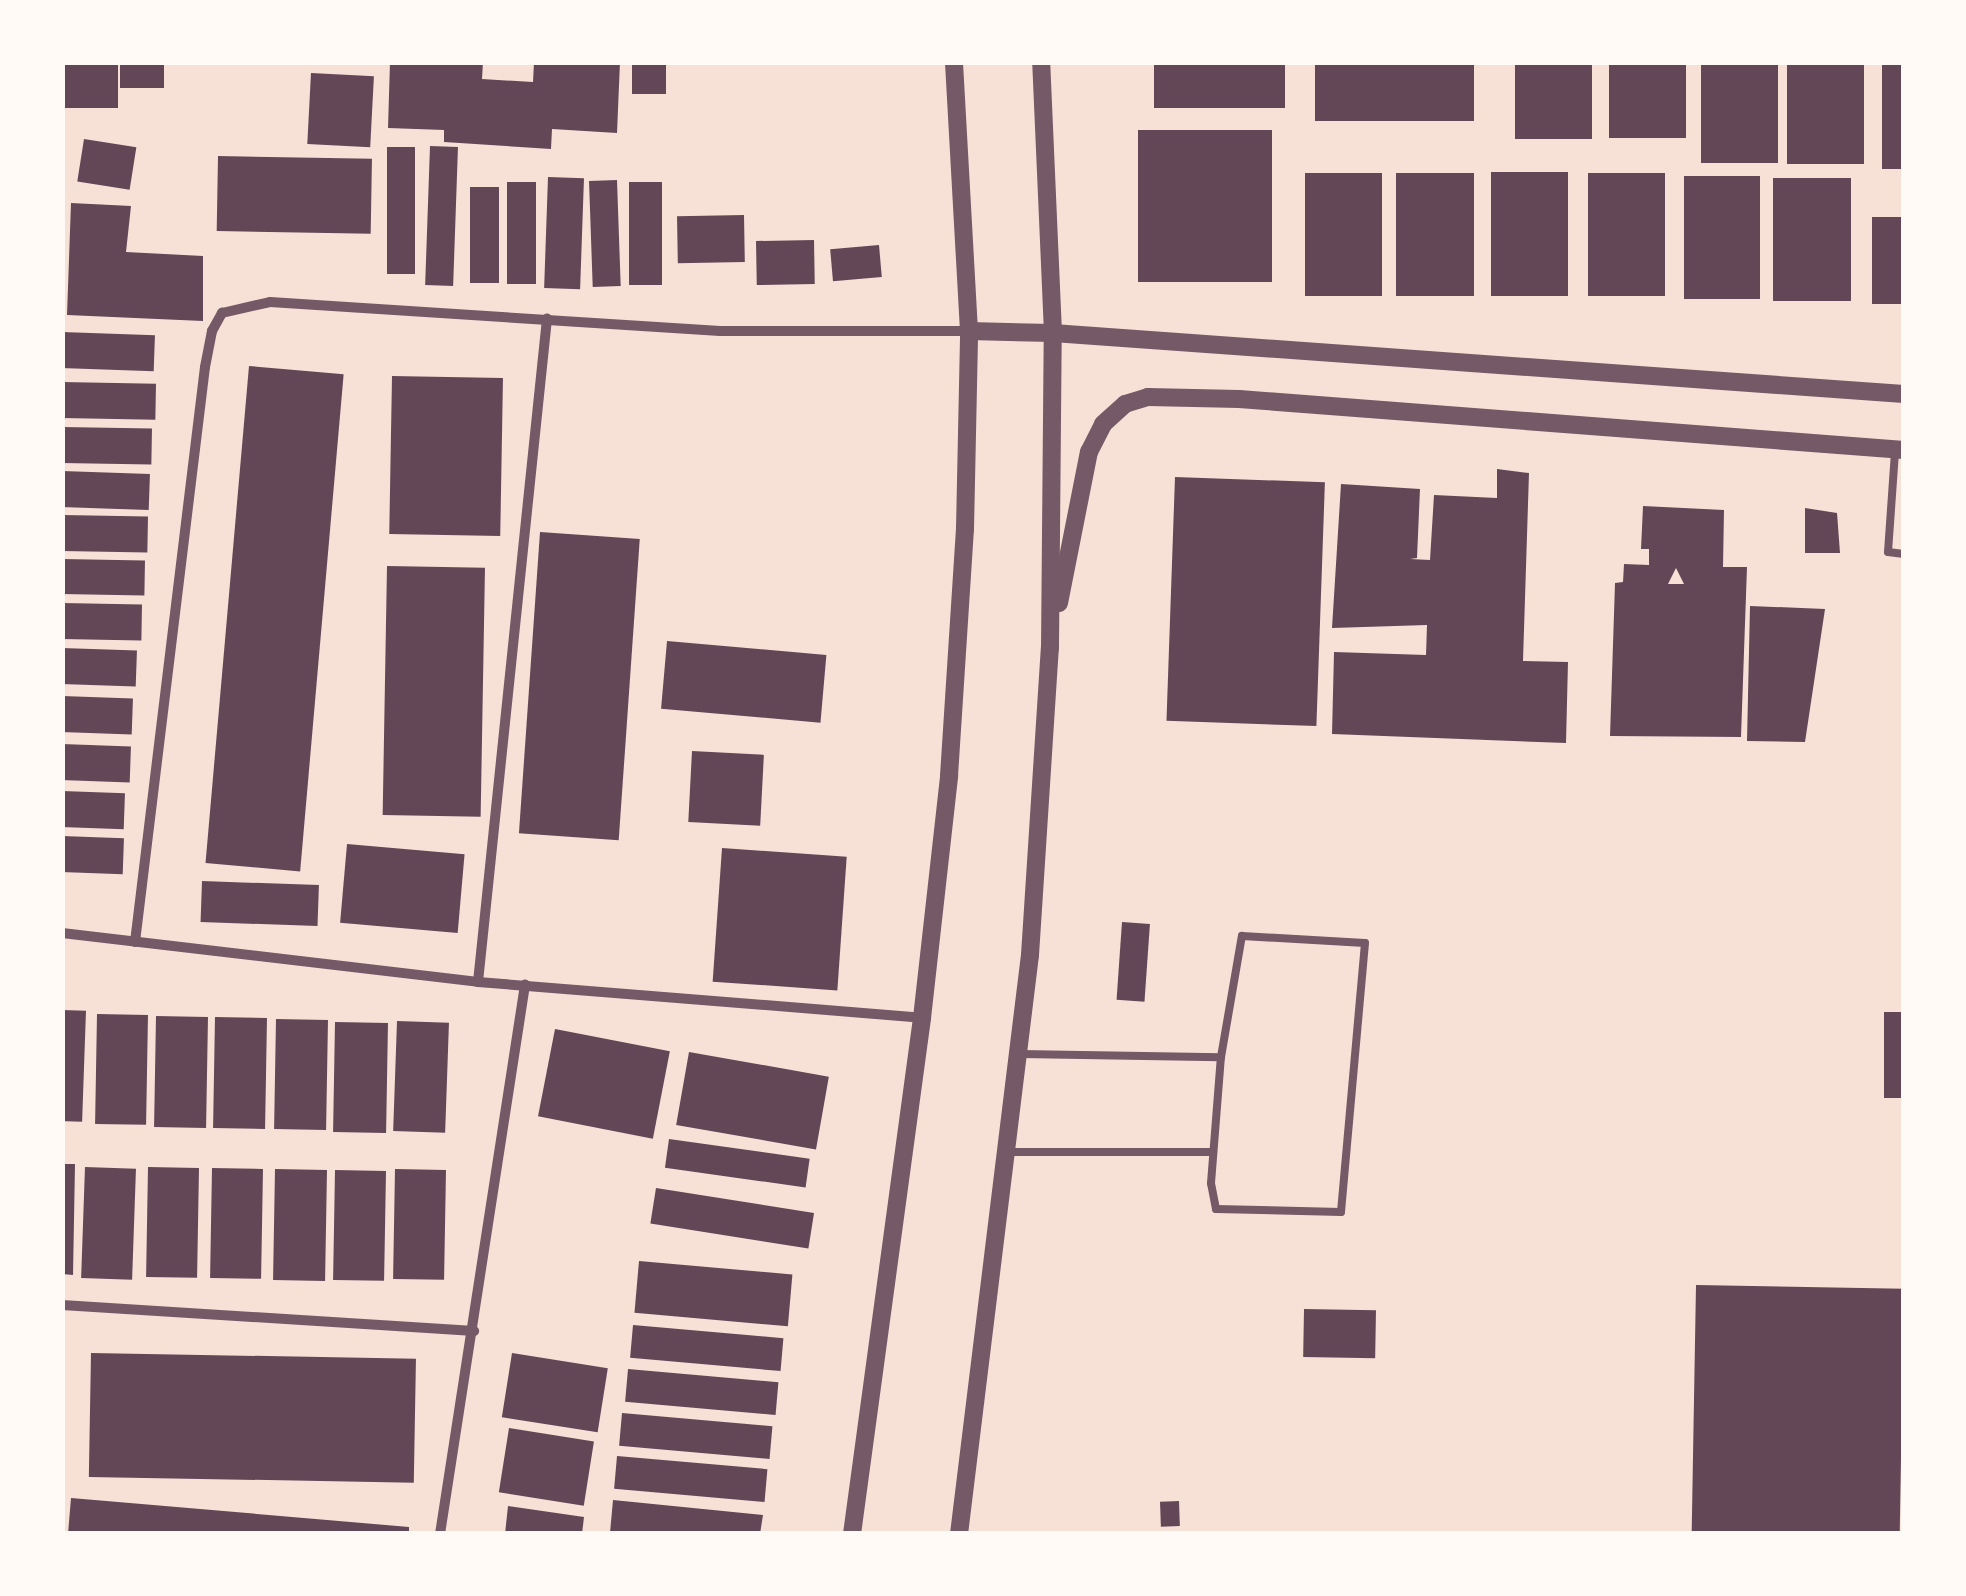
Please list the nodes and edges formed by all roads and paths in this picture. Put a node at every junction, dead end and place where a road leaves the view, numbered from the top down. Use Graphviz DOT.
graph roads {
  1 [pos="954,62"];
  2 [pos="1041,62"];
  3 [pos="547,319"];
  4 [pos="970,331"];
  5 [pos="1054,333"];
  6 [pos="1904,394"];
  7 [pos="1899,450"];
  8 [pos="1904,554"];
  9 [pos="1050,648"];
  10 [pos="62,932"];
  11 [pos="135,942"];
  12 [pos="478,982"];
  13 [pos="525,986"];
  14 [pos="922,1018"];
  15 [pos="1020,1054"];
  16 [pos="1221,1056"];
  17 [pos="1010,1152"];
  18 [pos="1213,1152"];
  19 [pos="62,1306"];
  20 [pos="474,1331"];
  21 [pos="858,1533"];
  22 [pos="440,1534"];
  23 [pos="959,1534"];
  1 -- 4 [label="street"];
  2 -- 5 [label="street"];
  3 -- 4 [label="street"];
  3 -- 11 [label="street"];
  3 -- 12 [label="street"];
  4 -- 5 [label="street"];
  4 -- 14 [label="street"];
  5 -- 6 [label="street"];
  5 -- 9 [label="street"];
  7 -- 8 [label="lane"];
  7 -- 9 [label="street"];
  9 -- 15 [label="street"];
  10 -- 11 [label="street"];
  11 -- 12 [label="street"];
  12 -- 13 [label="street"];
  13 -- 14 [label="street"];
  13 -- 20 [label="street"];
  14 -- 21 [label="street"];
  15 -- 16 [label="lane"];
  15 -- 17 [label="street"];
  16 -- 18 [label="lane"];
  16 -- 18 [label="lane"];
  17 -- 18 [label="lane"];
  17 -- 23 [label="street"];
  19 -- 20 [label="street"];
  20 -- 22 [label="street"];
}
